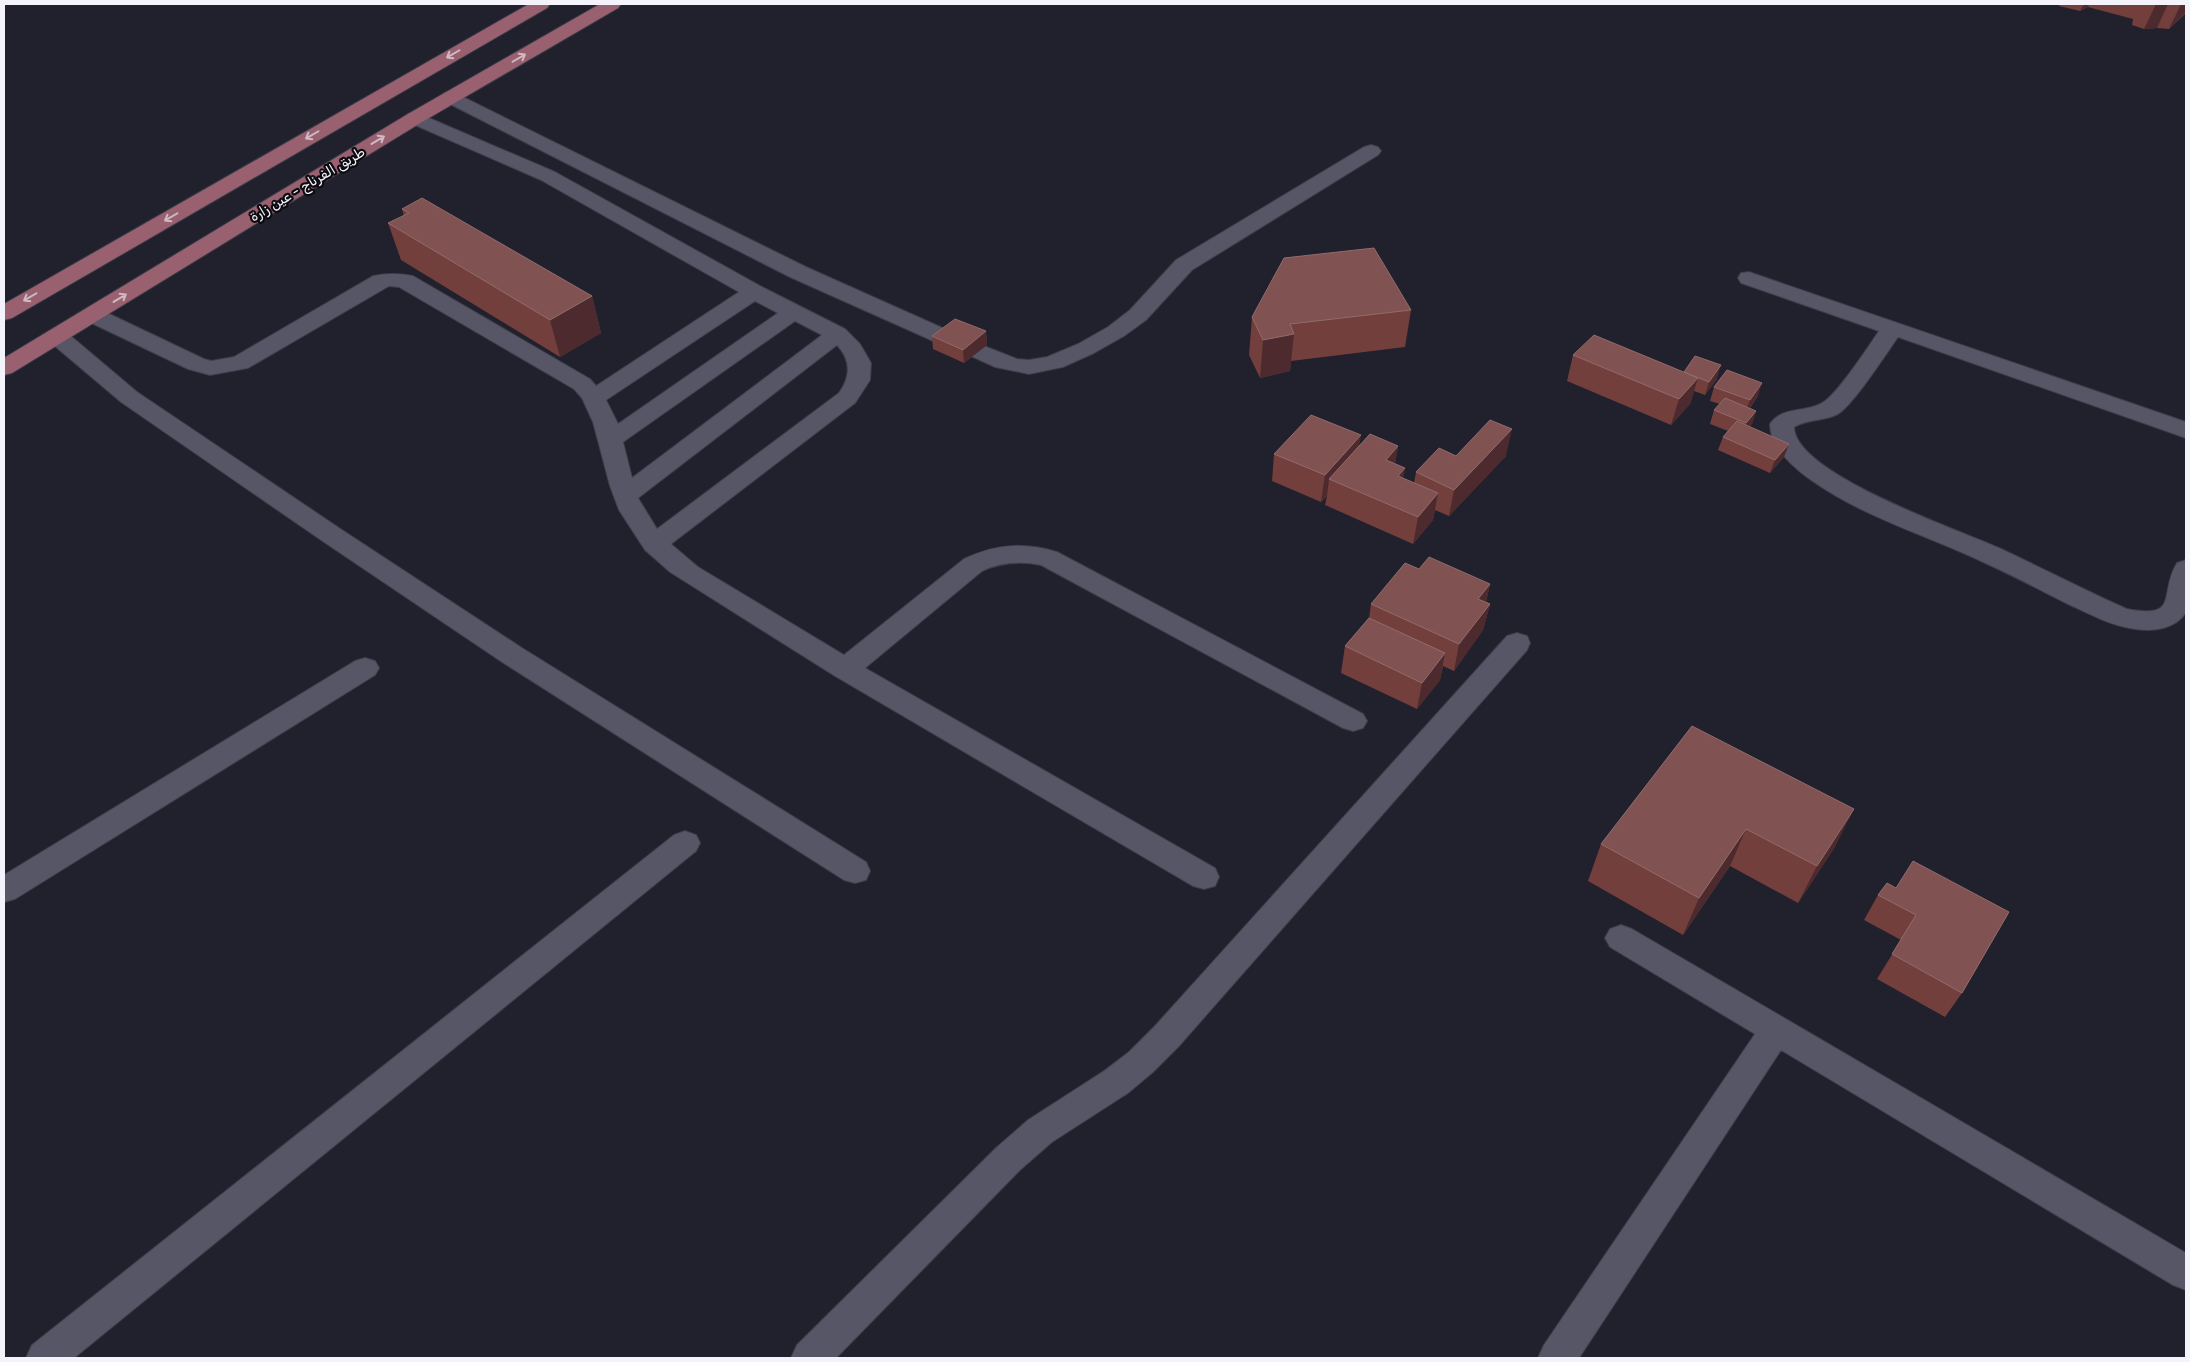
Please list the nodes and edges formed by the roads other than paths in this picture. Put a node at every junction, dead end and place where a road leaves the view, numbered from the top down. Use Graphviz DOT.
graph roads {
  1 [pos="541,4"];
  2 [pos="612,4"];
  3 [pos="451,97"];
  4 [pos="415,118"];
  5 [pos="1371,151"];
  6 [pos="1749,278"];
  7 [pos="754,292"];
  8 [pos="4,312"];
  9 [pos="794,312"];
  10 [pos="93,315"];
  11 [pos="1893,328"];
  12 [pos="837,334"];
  13 [pos="58,337"];
  14 [pos="948,339"];
  15 [pos="978,351"];
  16 [pos="4,368"];
  17 [pos="594,398"];
  18 [pos="2186,430"];
  19 [pos="610,441"];
  20 [pos="625,496"];
  21 [pos="654,544"];
  22 [pos="2186,569"];
  23 [pos="1517,643"];
  24 [pos="364,668"];
  25 [pos="845,669"];
  26 [pos="1353,721"];
  27 [pos="685,843"];
  28 [pos="856,871"];
  29 [pos="1204,876"];
  30 [pos="4,890"];
  31 [pos="1622,938"];
  32 [pos="1776,1030"];
  33 [pos="2186,1272"];
  34 [pos="45,1358"];
  35 [pos="810,1358"];
  36 [pos="1557,1358"];
  1 -- 8 [label="main road, one-way"];
  3 -- 2 [label="main road, طريق الفرناج - عين زارة, one-way"];
  3 -- 4 [label="main road, طريق الفرناج - عين زارة"];
  3 -- 14 [label="street"];
  4 -- 7 [label="street"];
  10 -- 4 [label="main road, طريق الفرناج - عين زارة, one-way"];
  5 -- 15 [label="street"];
  6 -- 11 [label="street"];
  7 -- 9 [label="street"];
  7 -- 17 [label="street"];
  9 -- 12 [label="street"];
  9 -- 19 [label="street"];
  10 -- 13 [label="main road, طريق الفرناج - عين زارة"];
  10 -- 17 [label="street"];
  11 -- 18 [label="street"];
  11 -- 22 [label="street"];
  12 -- 20 [label="street"];
  12 -- 21 [label="street"];
  13 -- 16 [label="main road, طريق الفرناج - عين زارة"];
  13 -- 28 [label="street"];
  17 -- 19 [label="street"];
  19 -- 20 [label="street"];
  20 -- 21 [label="street"];
  21 -- 25 [label="street"];
  23 -- 35 [label="street"];
  24 -- 30 [label="street"];
  25 -- 26 [label="street"];
  25 -- 29 [label="street"];
  27 -- 34 [label="street"];
  31 -- 32 [label="street"];
  32 -- 33 [label="street"];
  32 -- 36 [label="street"];
}
